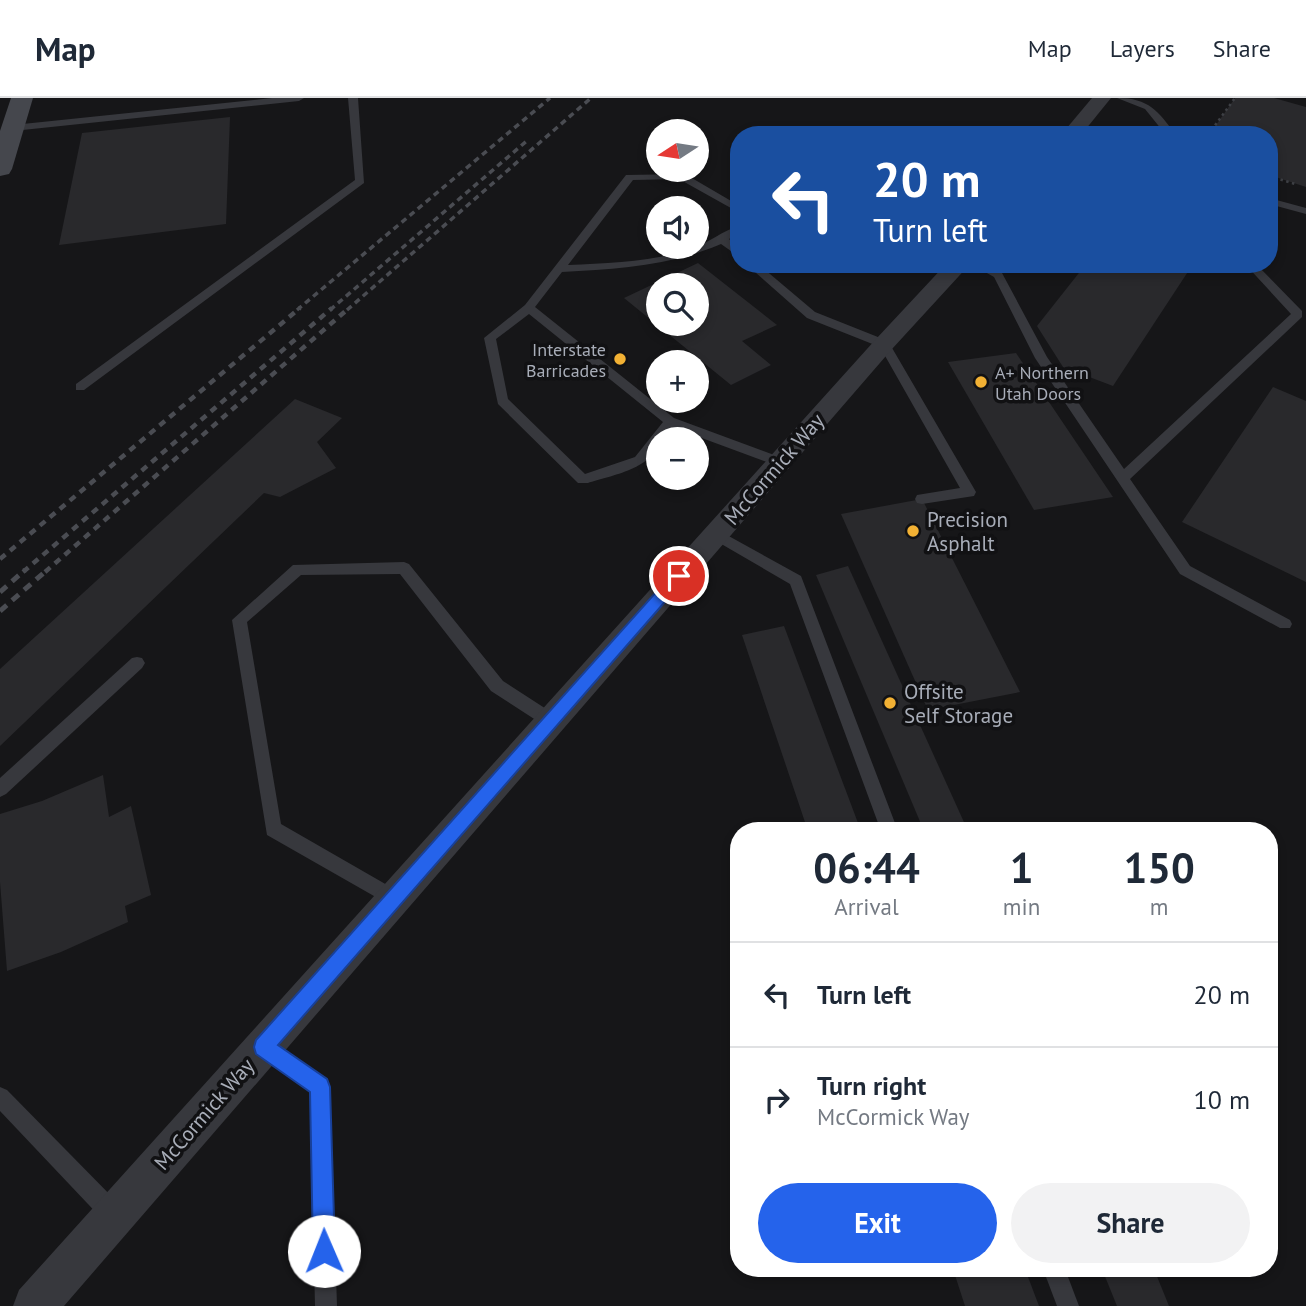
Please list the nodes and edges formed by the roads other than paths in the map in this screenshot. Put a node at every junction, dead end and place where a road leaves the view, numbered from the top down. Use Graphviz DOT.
graph roads {
  1 [pos="22,98"];
  2 [pos="299,98"];
  3 [pos="353,98"];
  4 [pos="1102,98"];
  5 [pos="1122,98"];
  6 [pos="1082,126"];
  7 [pos="1164,126"];
  8 [pos="13,128"];
  9 [pos="0,169"];
  10 [pos="1278,203"];
  11 [pos="730,204"];
  12 [pos="1306,211"];
  13 [pos="730,235"];
  14 [pos="723,240"];
  15 [pos="730,246"];
  16 [pos="559,269"];
  17 [pos="762,273"];
  18 [pos="951,273"];
  19 [pos="994,273"];
  20 [pos="1259,273"];
  21 [pos="529,308"];
  22 [pos="884,344"];
  23 [pos="80,387"];
  24 [pos="670,421"];
  25 [pos="780,462"];
  26 [pos="1123,478"];
  27 [pos="922,499"];
  28 [pos="716,534"];
  29 [pos="1285,624"];
  30 [pos="137,663"];
  31 [pos="551,721"];
  32 [pos="0,789"];
  33 [pos="887,822"];
  34 [pos="395,899"];
  35 [pos="263,1047"];
  36 [pos="0,1097"];
  37 [pos="115,1216"];
  38 [pos="1057,1277"];
  39 [pos="35,1306"];
  40 [pos="326,1306"];
  41 [pos="1068,1306"];
  1 -- 8 [label="main road"];
  2 -- 8 [label="lane"];
  3 -- 23 [label="lane"];
  4 -- 6 [label="street"];
  5 -- 7 [label="lane"];
  8 -- 9 [label="main road"];
  10 -- 12 [label="lane"];
  11 -- 16 [label="lane"];
  13 -- 14 [label="lane"];
  14 -- 15 [label="lane"];
  14 -- 16 [label="lane"];
  16 -- 21 [label="lane"];
  17 -- 22 [label="lane"];
  18 -- 22 [label="street, McCormick Way"];
  19 -- 26 [label="lane"];
  20 -- 26 [label="lane"];
  21 -- 24 [label="lane"];
  21 -- 24 [label="lane"];
  22 -- 25 [label="street, McCormick Way"];
  22 -- 27 [label="lane"];
  24 -- 25 [label="lane"];
  25 -- 28 [label="street, McCormick Way"];
  26 -- 29 [label="lane"];
  28 -- 31 [label="street, McCormick Way"];
  28 -- 33 [label="lane"];
  30 -- 32 [label="lane"];
  31 -- 34 [label="street, McCormick Way"];
  31 -- 34 [label="lane"];
  34 -- 35 [label="street, McCormick Way"];
  35 -- 37 [label="street, McCormick Way"];
  35 -- 40 [label="lane"];
  36 -- 37 [label="lane"];
  37 -- 39 [label="street, McCormick Way"];
  38 -- 41 [label="lane"];
}
